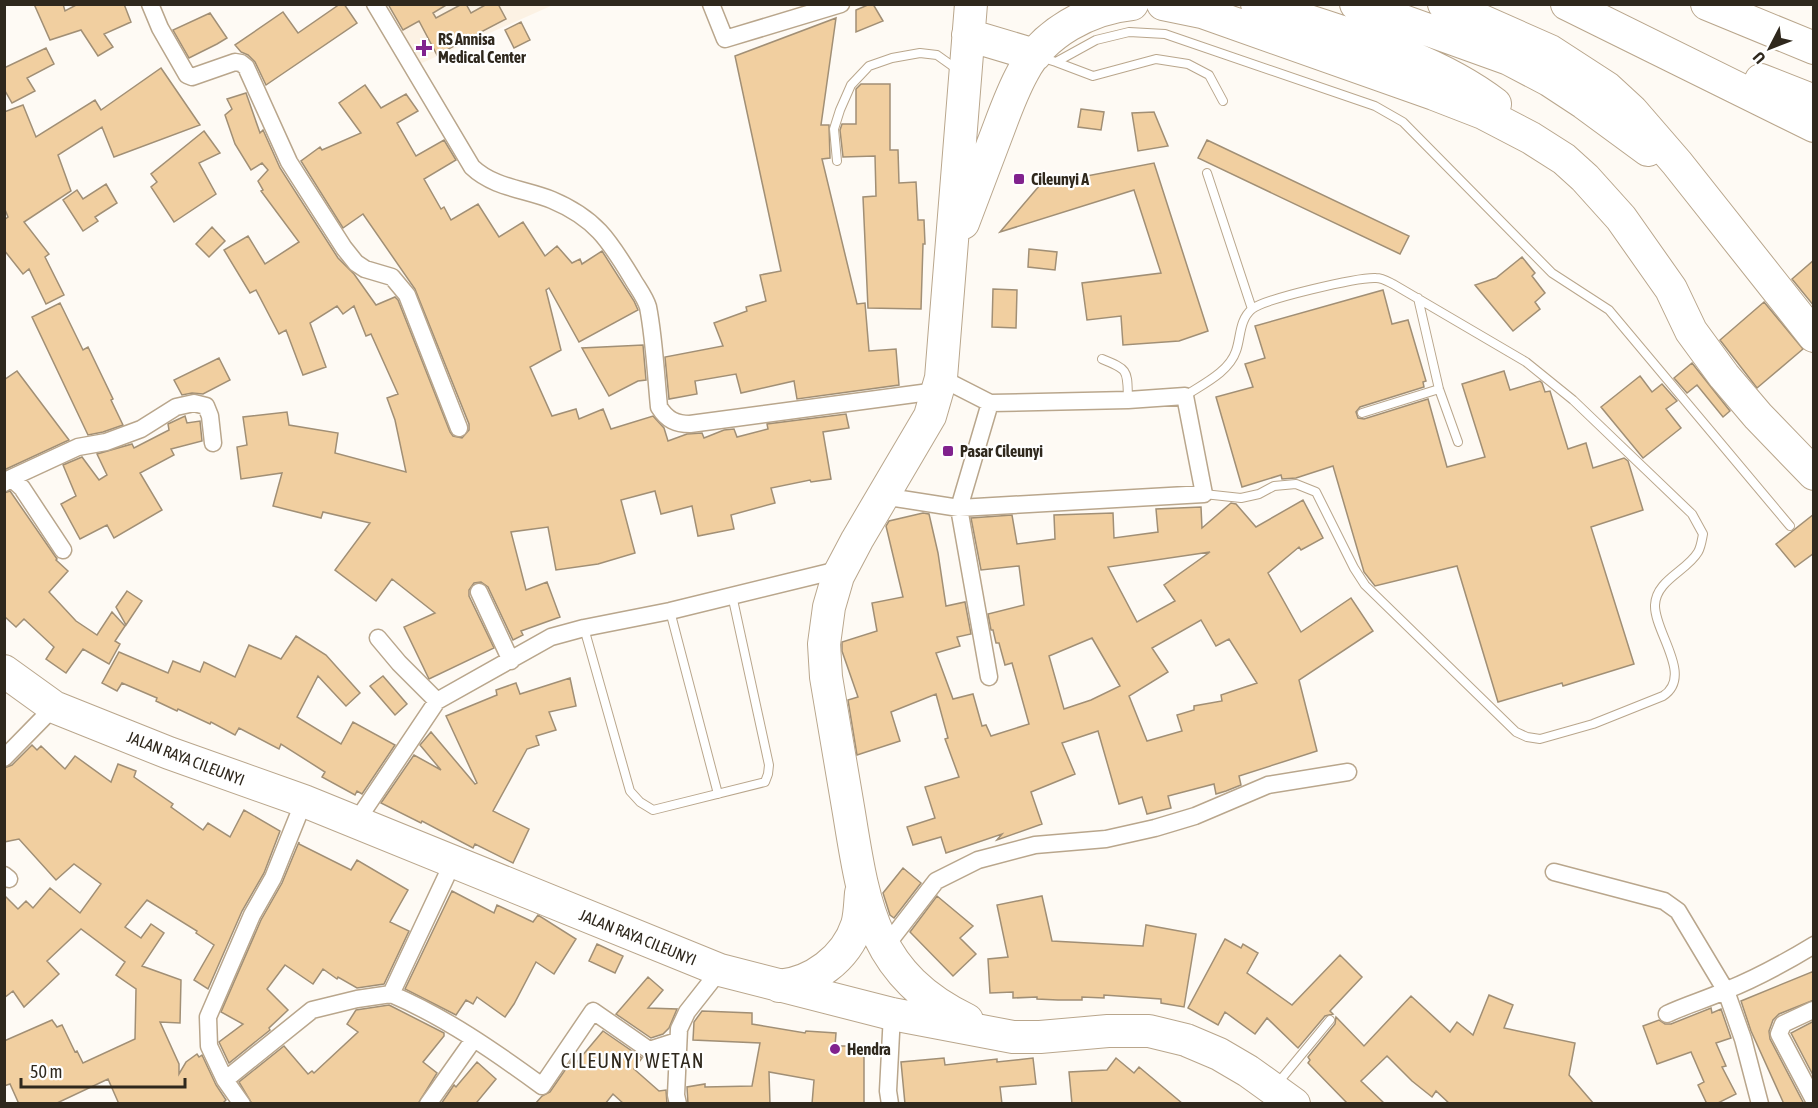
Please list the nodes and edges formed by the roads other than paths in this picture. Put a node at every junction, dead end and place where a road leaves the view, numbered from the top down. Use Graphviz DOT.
graph roads {
  1 [pos="150,4"];
  2 [pos="375,4"];
  3 [pos="711,4"];
  4 [pos="841,4"];
  5 [pos="1132,4"];
  6 [pos="1163,4"];
  7 [pos="1257,4"];
  8 [pos="1356,4"];
  9 [pos="1444,4"];
  10 [pos="1568,4"];
  11 [pos="1707,4"];
  12 [pos="1718,4"];
  13 [pos="970,20"];
  14 [pos="1814,39"];
  15 [pos="1814,48"];
  16 [pos="1045,58"];
  17 [pos="965,75"];
  18 [pos="1223,101"];
  19 [pos="1814,101"];
  20 [pos="1814,126"];
  21 [pos="1564,159"];
  22 [pos="837,161"];
  23 [pos="1207,173"];
  24 [pos="1724,223"];
  25 [pos="949,264"];
  26 [pos="1671,289"];
  27 [pos="1418,298"];
  28 [pos="1252,309"];
  29 [pos="1814,336"];
  30 [pos="1102,359"];
  31 [pos="939,384"];
  32 [pos="1439,389"];
  33 [pos="1185,396"];
  34 [pos="1128,400"];
  35 [pos="990,403"];
  36 [pos="1362,413"];
  37 [pos="459,428"];
  38 [pos="1458,442"];
  39 [pos="213,443"];
  40 [pos="1814,443"];
  41 [pos="1814,474"];
  42 [pos="8,481"];
  43 [pos="1204,494"];
  44 [pos="882,496"];
  45 [pos="959,508"];
  46 [pos="1790,526"];
  47 [pos="63,550"];
  48 [pos="842,569"];
  49 [pos="479,592"];
  50 [pos="732,595"];
  51 [pos="670,611"];
  52 [pos="584,628"];
  53 [pos="378,638"];
  54 [pos="511,661"];
  55 [pos="4,671"];
  56 [pos="989,677"];
  57 [pos="437,701"];
  58 [pos="54,707"];
  59 [pos="4,758"];
  60 [pos="1348,772"];
  61 [pos="718,794"];
  62 [pos="304,801"];
  63 [pos="356,822"];
  64 [pos="453,862"];
  65 [pos="1554,872"];
  66 [pos="861,887"];
  67 [pos="1814,945"];
  68 [pos="885,947"];
  69 [pos="720,970"];
  70 [pos="779,986"];
  71 [pos="1726,991"];
  72 [pos="391,994"];
  73 [pos="1813,1010"];
  74 [pos="892,1014"];
  75 [pos="1667,1014"];
  76 [pos="1330,1020"];
  77 [pos="1013,1037"];
  78 [pos="474,1039"];
  79 [pos="677,1041"];
  80 [pos="225,1080"];
  81 [pos="1283,1096"];
  82 [pos="1814,1100"];
  83 [pos="242,1104"];
  84 [pos="428,1104"];
  85 [pos="678,1104"];
  86 [pos="890,1104"];
  87 [pos="1760,1104"];
  1 -- 37 [label="street"];
  2 -- 31 [label="street"];
  3 -- 4 [label="street"];
  5 -- 16 [label="highway"];
  6 -- 21 [label="highway"];
  7 -- 21 [label="highway"];
  8 -- 24 [label="highway"];
  9 -- 24 [label="highway"];
  10 -- 19 [label="highway"];
  10 -- 20 [label="highway"];
  11 -- 15 [label="highway"];
  12 -- 14 [label="highway"];
  13 -- 16 [label="highway"];
  13 -- 17 [label="highway"];
  16 -- 18 [label="lane"];
  16 -- 25 [label="highway"];
  16 -- 46 [label="lane"];
  17 -- 22 [label="lane"];
  17 -- 25 [label="highway"];
  21 -- 26 [label="highway"];
  23 -- 28 [label="lane"];
  24 -- 29 [label="highway"];
  25 -- 31 [label="highway"];
  26 -- 40 [label="highway"];
  26 -- 41 [label="highway"];
  27 -- 28 [label="lane"];
  27 -- 32 [label="lane"];
  27 -- 43 [label="lane"];
  28 -- 33 [label="lane"];
  30 -- 34 [label="lane"];
  31 -- 35 [label="street"];
  31 -- 44 [label="highway"];
  32 -- 36 [label="lane"];
  32 -- 38 [label="lane"];
  33 -- 34 [label="street"];
  33 -- 43 [label="street"];
  34 -- 35 [label="street"];
  35 -- 45 [label="street"];
  39 -- 42 [label="street"];
  42 -- 47 [label="street"];
  43 -- 45 [label="street"];
  44 -- 45 [label="street"];
  44 -- 48 [label="highway"];
  45 -- 56 [label="street"];
  48 -- 50 [label="street"];
  48 -- 66 [label="highway"];
  49 -- 54 [label="street"];
  50 -- 51 [label="street"];
  50 -- 61 [label="lane"];
  51 -- 52 [label="street"];
  51 -- 61 [label="lane"];
  52 -- 54 [label="street"];
  52 -- 61 [label="lane"];
  53 -- 57 [label="street"];
  54 -- 57 [label="street"];
  55 -- 58 [label="highway, JALAN RAYA CILEUNYI"];
  57 -- 63 [label="street"];
  58 -- 59 [label="street"];
  58 -- 62 [label="highway, JALAN RAYA CILEUNYI"];
  60 -- 68 [label="street"];
  62 -- 63 [label="highway, JALAN RAYA CILEUNYI"];
  62 -- 80 [label="street"];
  63 -- 64 [label="highway, JALAN RAYA CILEUNYI"];
  64 -- 69 [label="highway, JALAN RAYA CILEUNYI"];
  64 -- 72 [label="street"];
  65 -- 71 [label="street"];
  66 -- 68 [label="highway"];
  66 -- 70 [label="highway"];
  67 -- 71 [label="street"];
  68 -- 77 [label="highway"];
  69 -- 70 [label="highway, JALAN RAYA CILEUNYI"];
  69 -- 79 [label="street"];
  70 -- 74 [label="highway, JALAN RAYA CILEUNYI"];
  71 -- 75 [label="street"];
  71 -- 87 [label="street"];
  72 -- 78 [label="street"];
  72 -- 80 [label="street"];
  73 -- 82 [label="street"];
  74 -- 77 [label="highway, JALAN RAYA CILEUNYI"];
  74 -- 86 [label="street"];
  76 -- 81 [label="lane"];
  77 -- 81 [label="highway, JALAN RAYA CILEUNYI"];
  78 -- 79 [label="street"];
  78 -- 84 [label="street"];
  79 -- 85 [label="street"];
  80 -- 83 [label="street"];
}
